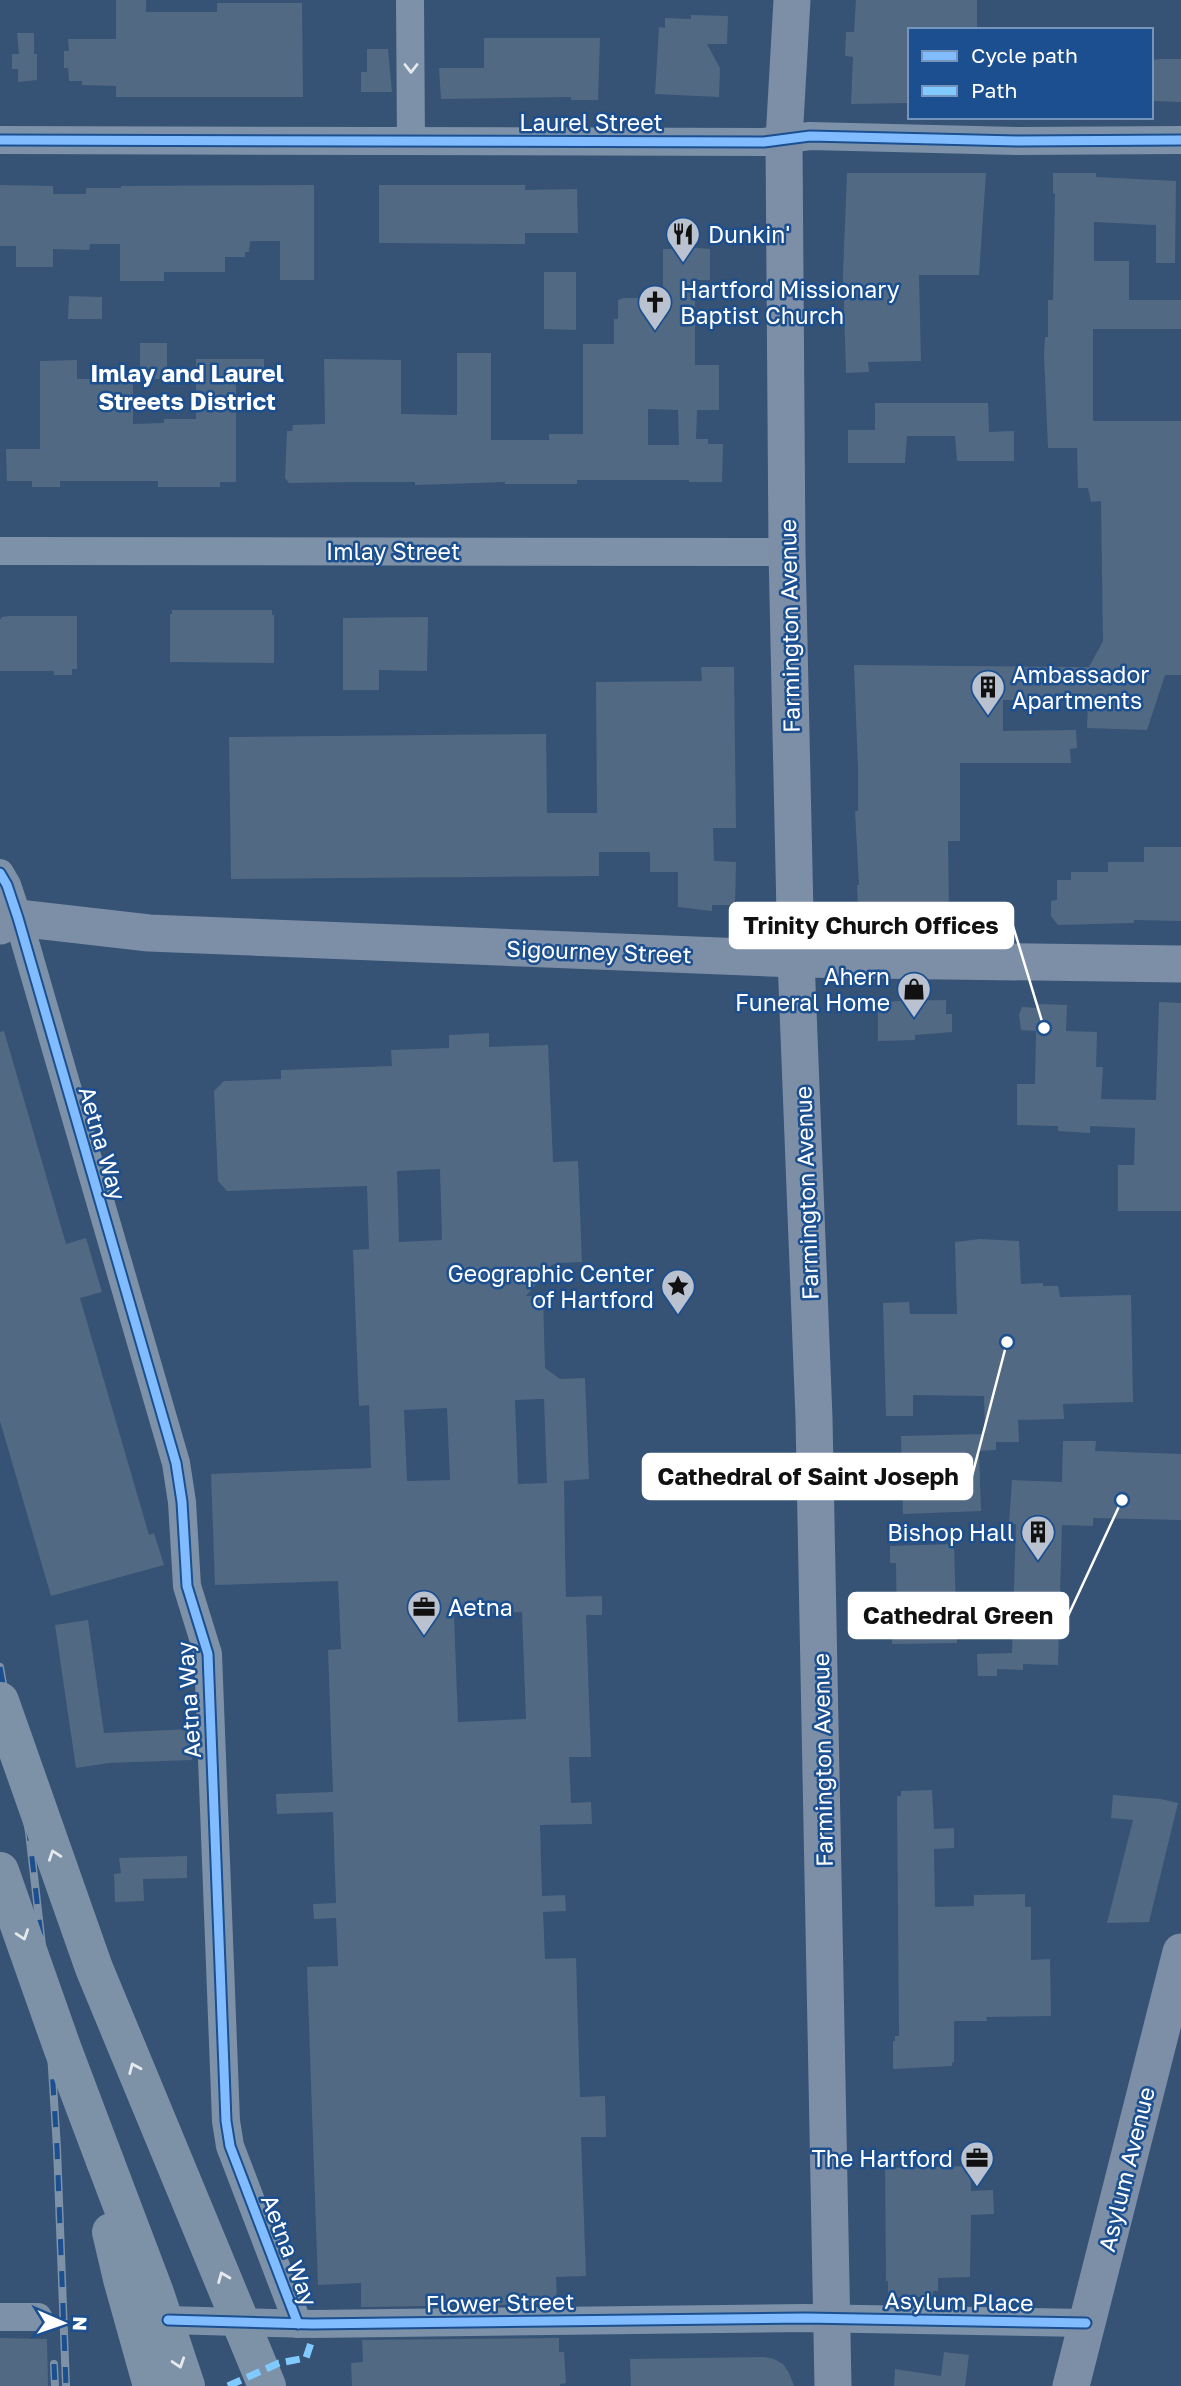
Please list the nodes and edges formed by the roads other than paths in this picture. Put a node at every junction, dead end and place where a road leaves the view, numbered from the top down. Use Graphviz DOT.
graph roads {
  1 [pos="410,0"];
  2 [pos="792,0"];
  3 [pos="0,140"];
  4 [pos="784,140"];
  5 [pos="1181,140"];
  6 [pos="411,141"];
  7 [pos="0,551"];
  8 [pos="787,552"];
  9 [pos="0,873"];
  10 [pos="6,916"];
  11 [pos="796,959"];
  12 [pos="1181,964"];
  13 [pos="0,1701"];
  14 [pos="0,1871"];
  15 [pos="1181,1952"];
  16 [pos="105,2161"];
  17 [pos="0,2317"];
  18 [pos="38,2317"];
  19 [pos="832,2319"];
  20 [pos="168,2320"];
  21 [pos="1086,2323"];
  22 [pos="298,2324"];
  23 [pos="152,2386"];
  24 [pos="186,2386"];
  25 [pos="267,2386"];
  26 [pos="833,2386"];
  27 [pos="1071,2386"];
  1 -- 6 [label="street, one-way"];
  2 -- 4 [label="main road, Farmington Avenue"];
  3 -- 6 [label="street, Laurel Street"];
  4 -- 5 [label="street, Laurel Street"];
  4 -- 6 [label="street, Laurel Street"];
  4 -- 8 [label="main road, Farmington Avenue"];
  7 -- 8 [label="street, Imlay Street"];
  8 -- 11 [label="main road, Farmington Avenue"];
  9 -- 10 [label="street, Aetna Way"];
  10 -- 11 [label="main road, Sigourney Street"];
  10 -- 22 [label="street, Aetna Way"];
  11 -- 12 [label="main road, Sigourney Street"];
  11 -- 19 [label="main road, Farmington Avenue"];
  25 -- 13 [label="highway, one-way, bridge"];
  14 -- 16 [label="highway, one-way, bridge"];
  15 -- 21 [label="main road, Asylum Avenue"];
  16 -- 23 [label="highway"];
  16 -- 24 [label="highway, one-way"];
  17 -- 18 [label="street"];
  19 -- 21 [label="street, Asylum Place"];
  19 -- 22 [label="street, Flower Street"];
  19 -- 26 [label="main road, Farmington Avenue"];
  20 -- 22 [label="street, Flower Street"];
  21 -- 27 [label="main road, Asylum Avenue"];
}
